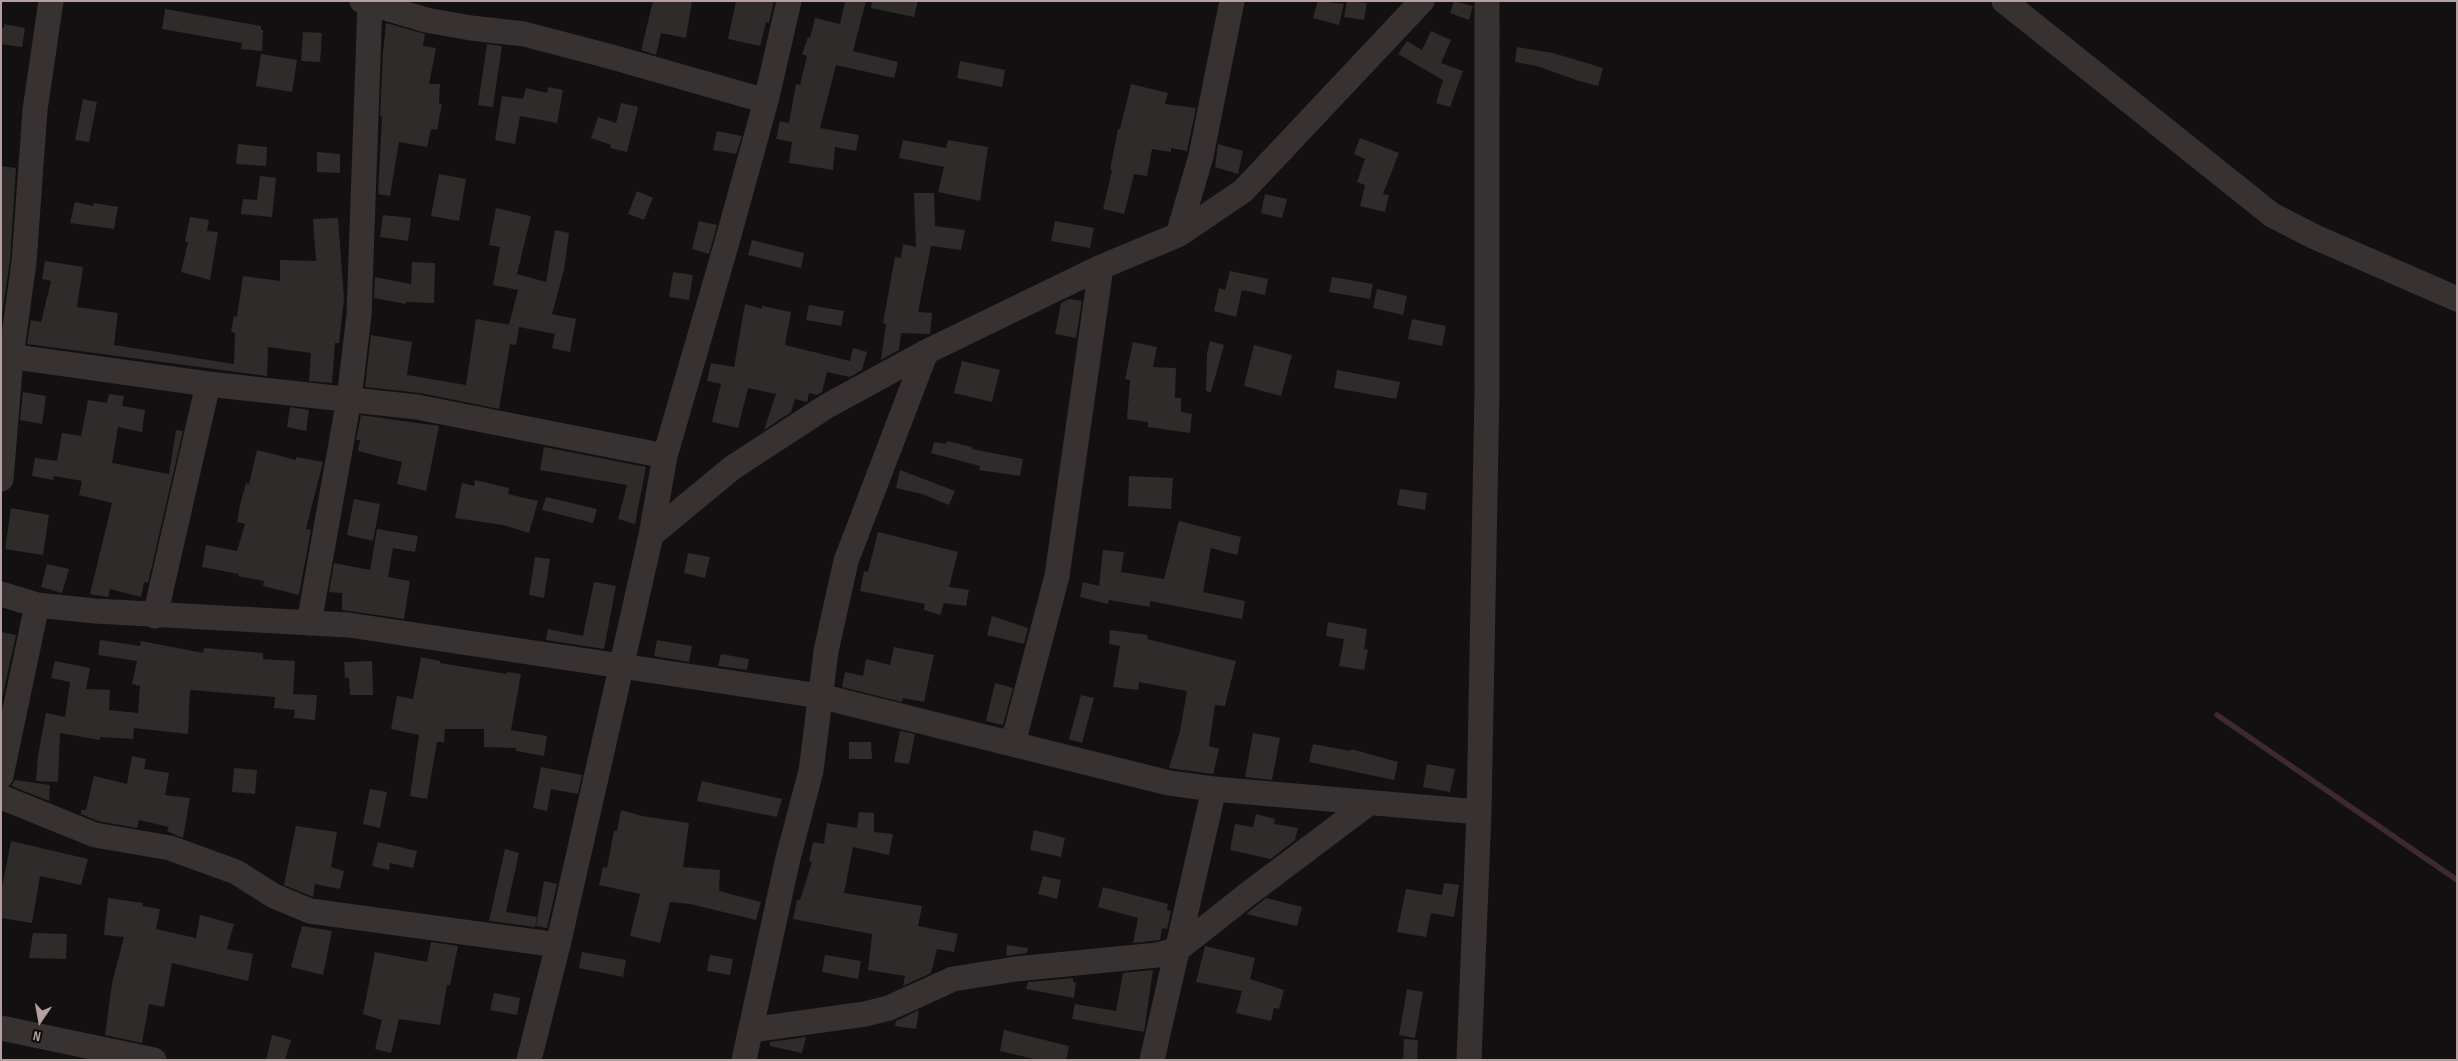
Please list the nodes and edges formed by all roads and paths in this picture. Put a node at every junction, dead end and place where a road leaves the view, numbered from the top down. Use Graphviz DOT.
graph roads {
  1 [pos="51,1"];
  2 [pos="789,1"];
  3 [pos="1232,1"];
  4 [pos="1422,1"];
  5 [pos="1486,1"];
  6 [pos="2004,1"];
  7 [pos="366,2"];
  8 [pos="766,101"];
  9 [pos="1178,235"];
  10 [pos="1101,267"];
  11 [pos="2457,299"];
  12 [pos="926,352"];
  13 [pos="6,356"];
  14 [pos="208,384"];
  15 [pos="349,399"];
  16 [pos="665,456"];
  17 [pos="1,479"];
  18 [pos="651,534"];
  19 [pos="1,594"];
  20 [pos="37,605"];
  21 [pos="155,616"];
  22 [pos="309,623"];
  23 [pos="622,668"];
  24 [pos="820,696"];
  25 [pos="1013,743"];
  26 [pos="1,776"];
  27 [pos="1214,789"];
  28 [pos="1,796"];
  29 [pos="1369,803"];
  30 [pos="1479,812"];
  31 [pos="558,945"];
  32 [pos="1177,950"];
  33 [pos="1,1028"];
  34 [pos="751,1030"];
  35 [pos="154,1060"];
  36 [pos="529,1060"];
  37 [pos="744,1060"];
  38 [pos="1152,1060"];
  39 [pos="1469,1060"];
  1 -- 13 [label="street"];
  2 -- 8 [label="street"];
  3 -- 9 [label="street"];
  4 -- 9 [label="street"];
  5 -- 30 [label="street"];
  6 -- 11 [label="street"];
  7 -- 8 [label="street"];
  7 -- 15 [label="street"];
  8 -- 16 [label="street"];
  9 -- 10 [label="street"];
  10 -- 12 [label="street"];
  10 -- 25 [label="street"];
  12 -- 18 [label="street"];
  12 -- 24 [label="street"];
  13 -- 14 [label="street"];
  13 -- 17 [label="street"];
  14 -- 15 [label="street"];
  14 -- 21 [label="street"];
  15 -- 16 [label="street"];
  15 -- 22 [label="street"];
  16 -- 18 [label="street"];
  18 -- 23 [label="street"];
  19 -- 20 [label="street"];
  20 -- 21 [label="street"];
  20 -- 26 [label="street"];
  21 -- 22 [label="street"];
  22 -- 23 [label="street"];
  23 -- 24 [label="street"];
  23 -- 31 [label="street"];
  24 -- 25 [label="street"];
  24 -- 34 [label="street"];
  25 -- 27 [label="street"];
  27 -- 29 [label="street"];
  27 -- 32 [label="street"];
  28 -- 31 [label="street"];
  29 -- 30 [label="street"];
  29 -- 32 [label="street"];
  30 -- 39 [label="street"];
  31 -- 36 [label="street"];
  32 -- 34 [label="street"];
  32 -- 38 [label="street"];
  33 -- 35 [label="street"];
  34 -- 37 [label="street"];
}
